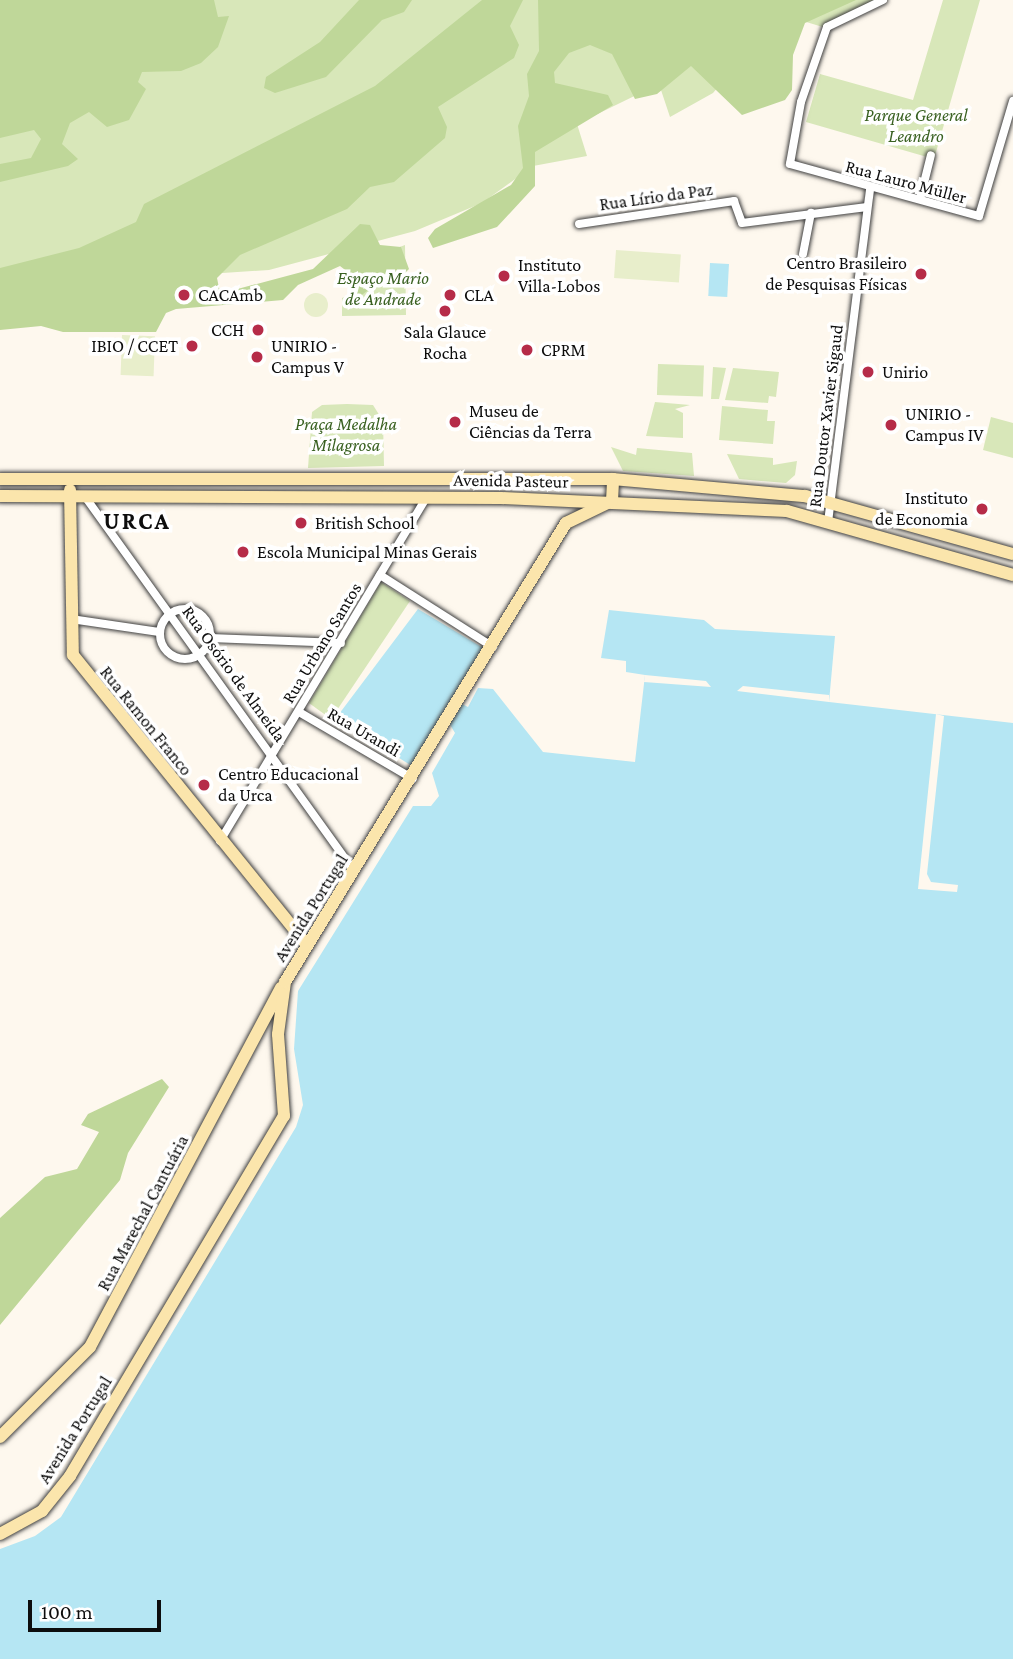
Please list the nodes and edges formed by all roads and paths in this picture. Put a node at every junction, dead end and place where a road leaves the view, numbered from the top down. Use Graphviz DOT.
graph roads {
  1 [pos="883,0"];
  2 [pos="1013,101"];
  3 [pos="930,155"];
  4 [pos="870,188"];
  5 [pos="920,200"];
  6 [pos="867,207"];
  7 [pos="810,213"];
  8 [pos="579,224"];
  9 [pos="803,254"];
  10 [pos="575,477"];
  11 [pos="186,478"];
  12 [pos="0,479"];
  13 [pos="71,479"];
  14 [pos="613,479"];
  15 [pos="0,496"];
  16 [pos="186,497"];
  17 [pos="427,497"];
  18 [pos="70,498"];
  19 [pos="86,498"];
  20 [pos="573,499"];
  21 [pos="612,501"];
  22 [pos="833,503"];
  23 [pos="828,522"];
  24 [pos="1013,554"];
  25 [pos="380,575"];
  26 [pos="1013,575"];
  27 [pos="170,613"];
  28 [pos="68,619"];
  29 [pos="159,632"];
  30 [pos="210,638"];
  31 [pos="341,643"];
  32 [pos="491,650"];
  33 [pos="200,654"];
  34 [pos="299,712"];
  35 [pos="274,754"];
  36 [pos="415,777"];
  37 [pos="220,841"];
  38 [pos="354,871"];
  39 [pos="306,944"];
  40 [pos="285,982"];
  41 [pos="260,1024"];
  42 [pos="278,1034"];
  43 [pos="0,1437"];
  44 [pos="0,1534"];
  1 -- 4 [label="street, Rua Lauro Müller"];
  2 -- 5 [label="street, Rua Lauro Müller"];
  3 -- 5 [label="street"];
  4 -- 5 [label="street, Rua Lauro Müller"];
  4 -- 6 [label="street, Rua Doutor Xavier Sigaud"];
  6 -- 7 [label="street"];
  6 -- 22 [label="street, Rua Doutor Xavier Sigaud"];
  7 -- 8 [label="street, Rua Lírio da Paz"];
  7 -- 9 [label="street"];
  10 -- 11 [label="street, Avenida Pasteur"];
  10 -- 14 [label="street, Avenida Pasteur"];
  10 -- 20 [label="street"];
  11 -- 13 [label="street, Avenida Pasteur"];
  11 -- 16 [label="street"];
  12 -- 13 [label="street, Avenida Pasteur"];
  13 -- 18 [label="street, Rua Ramon Franco"];
  14 -- 21 [label="street"];
  14 -- 22 [label="street, Avenida Pasteur"];
  15 -- 18 [label="street, Avenida Pasteur"];
  16 -- 17 [label="street, Avenida Pasteur"];
  16 -- 19 [label="street, Avenida Pasteur"];
  17 -- 20 [label="street, Avenida Pasteur"];
  17 -- 25 [label="street, Rua Urbano Santos"];
  18 -- 19 [label="street, Avenida Pasteur"];
  18 -- 28 [label="street, Rua Ramon Franco"];
  19 -- 27 [label="street, Rua Osório de Almeida"];
  20 -- 21 [label="street, Avenida Pasteur"];
  21 -- 23 [label="street, Avenida Pasteur"];
  21 -- 32 [label="street, Avenida Portugal"];
  22 -- 23 [label="street, Rua Doutor Xavier Sigaud"];
  22 -- 24 [label="street, Avenida Pasteur"];
  23 -- 26 [label="street, Avenida Pasteur"];
  25 -- 31 [label="street, Rua Urbano Santos"];
  25 -- 32 [label="street"];
  27 -- 29 [label="street"];
  27 -- 30 [label="street"];
  27 -- 33 [label="street, Rua Osório de Almeida"];
  28 -- 29 [label="street"];
  28 -- 37 [label="street, Rua Ramon Franco"];
  29 -- 33 [label="street"];
  30 -- 31 [label="street"];
  30 -- 33 [label="street"];
  31 -- 34 [label="street, Rua Urbano Santos"];
  32 -- 36 [label="street, Avenida Portugal"];
  33 -- 35 [label="street, Rua Osório de Almeida"];
  34 -- 35 [label="street, Rua Urbano Santos"];
  34 -- 36 [label="street, Rua Urandi"];
  35 -- 37 [label="street, Rua Urbano Santos"];
  35 -- 38 [label="street, Rua Osório de Almeida"];
  36 -- 38 [label="street, Avenida Portugal"];
  37 -- 39 [label="street, Rua Ramon Franco"];
  38 -- 39 [label="street, Avenida Portugal"];
  39 -- 40 [label="street, Avenida Portugal"];
  40 -- 41 [label="street, Rua Marechal Cantuária"];
  40 -- 42 [label="street, Avenida Portugal"];
  41 -- 42 [label="street"];
  41 -- 43 [label="street, Rua Marechal Cantuária"];
  42 -- 44 [label="street, Avenida Portugal"];
}
